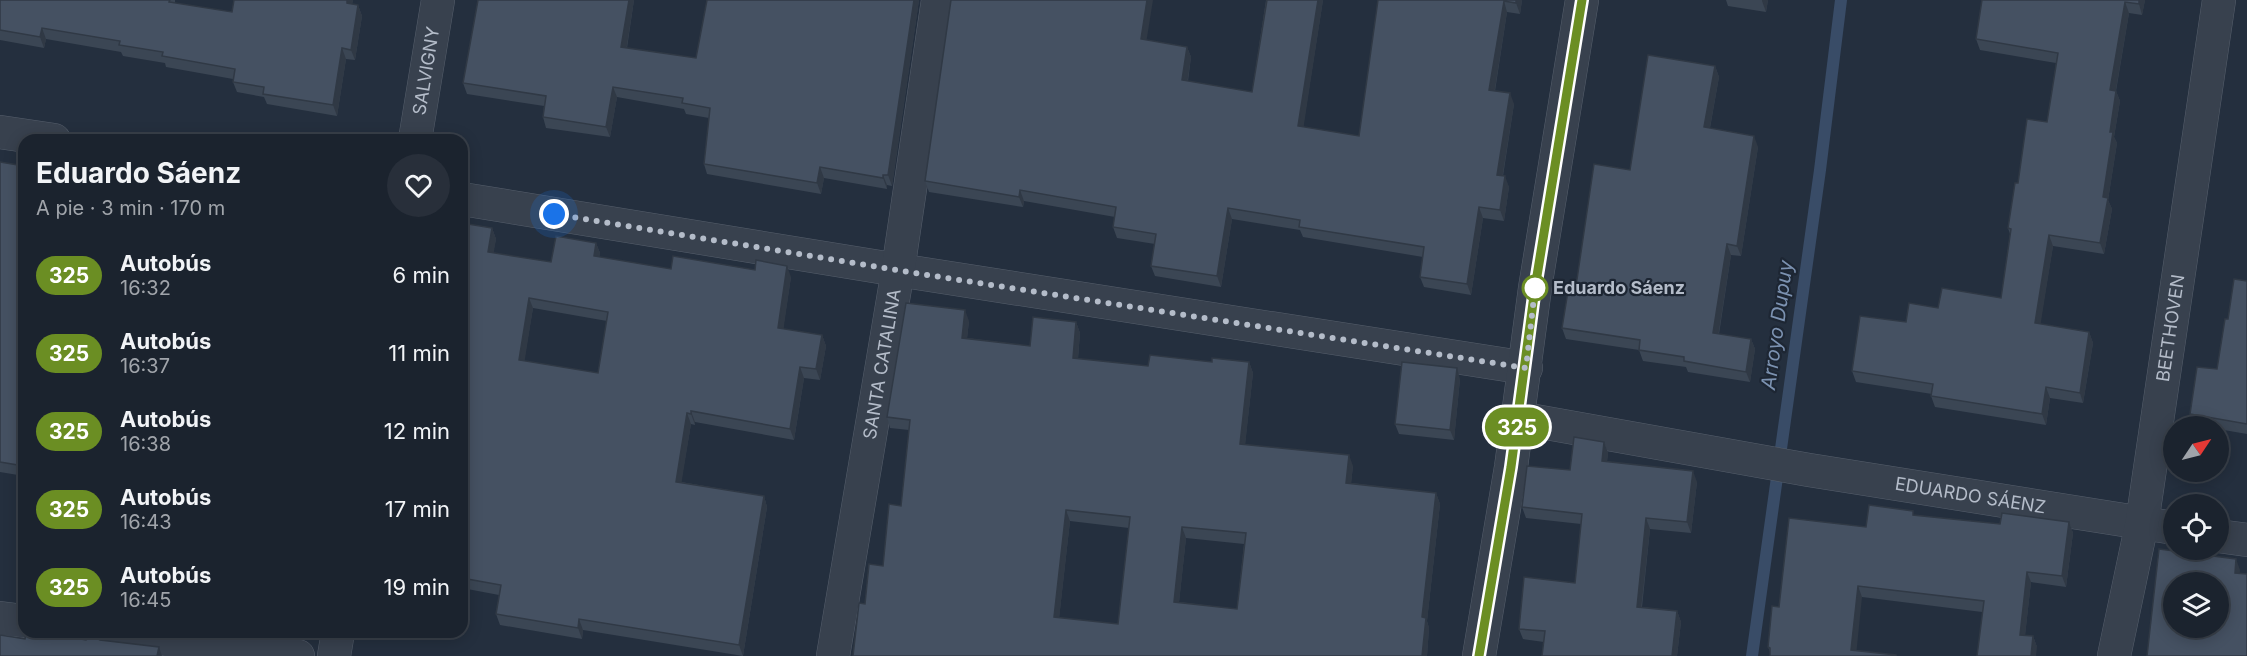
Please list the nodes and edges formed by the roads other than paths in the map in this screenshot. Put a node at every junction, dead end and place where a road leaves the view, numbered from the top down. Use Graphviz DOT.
graph roads {
  1 [pos="438,0"];
  2 [pos="938,0"];
  3 [pos="1582,0"];
  4 [pos="2219,0"];
  5 [pos="0,132"];
  6 [pos="416,134"];
  7 [pos="18,135"];
  8 [pos="468,200"];
  9 [pos="898,270"];
  10 [pos="1526,368"];
  11 [pos="1518,418"];
  12 [pos="2142,523"];
  13 [pos="2163,526"];
  14 [pos="2229,538"];
  15 [pos="2247,540"];
  16 [pos="0,618"];
  17 [pos="18,620"];
  18 [pos="154,638"];
  19 [pos="337,638"];
  20 [pos="298,656"];
  21 [pos="334,656"];
  22 [pos="833,656"];
  23 [pos="1479,656"];
  24 [pos="2114,656"];
  1 -- 6 [label="street, SALVIGNY"];
  2 -- 9 [label="street, SANTA CATALINA"];
  3 -- 10 [label="street"];
  4 -- 12 [label="street, BEETHOVEN"];
  5 -- 7 [label="street"];
  8 -- 9 [label="street"];
  9 -- 10 [label="street"];
  9 -- 22 [label="street, SANTA CATALINA"];
  10 -- 11 [label="street"];
  11 -- 12 [label="street, EDUARDO SÁENZ"];
  11 -- 23 [label="street"];
  12 -- 13 [label="street, EDUARDO SÁENZ"];
  12 -- 24 [label="street, BEETHOVEN"];
  14 -- 15 [label="street"];
  16 -- 17 [label="street"];
  18 -- 20 [label="street"];
  19 -- 21 [label="street"];
}
